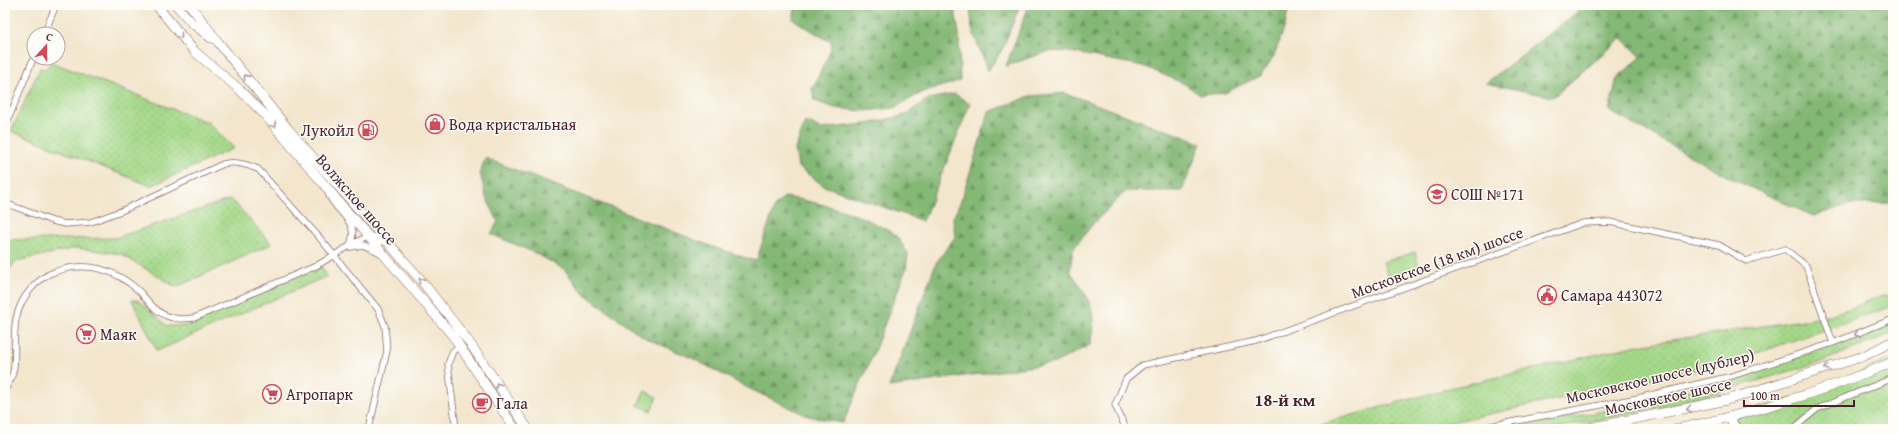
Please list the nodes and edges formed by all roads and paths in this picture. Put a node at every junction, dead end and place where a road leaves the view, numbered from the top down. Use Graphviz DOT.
graph roads {
  1 [pos="56,5"];
  2 [pos="156,5"];
  3 [pos="176,5"];
  4 [pos="190,5"];
  5 [pos="47,26"];
  6 [pos="218,42"];
  7 [pos="30,66"];
  8 [pos="5,127"];
  9 [pos="327,188"];
  10 [pos="5,203"];
  11 [pos="366,216"];
  12 [pos="357,223"];
  13 [pos="369,236"];
  14 [pos="348,247"];
  15 [pos="334,256"];
  16 [pos="388,258"];
  17 [pos="406,263"];
  18 [pos="1893,319"];
  19 [pos="1893,341"];
  20 [pos="1833,343"];
  21 [pos="460,346"];
  22 [pos="1893,362"];
  23 [pos="1893,378"];
  24 [pos="5,389"];
  25 [pos="1727,400"];
  26 [pos="1731,417"];
  27 [pos="1692,427"];
  28 [pos="370,429"];
  29 [pos="456,429"];
  30 [pos="515,429"];
  31 [pos="528,429"];
  32 [pos="1126,429"];
  33 [pos="1474,429"];
  34 [pos="1584,429"];
  35 [pos="1677,429"];
  36 [pos="1730,429"];
  37 [pos="1738,429"];
  38 [pos="1793,429"];
  1 -- 5 [label="street"];
  2 -- 9 [label="main road, Волжское шоссе, one-way"];
  3 -- 6 [label="main road"];
  4 -- 6 [label="main road, Волжское шоссе"];
  11 -- 6 [label="main road, Волжское шоссе, one-way"];
  7 -- 8 [label="street"];
  9 -- 12 [label="main road, Волжское шоссе"];
  9 -- 14 [label="street"];
  10 -- 15 [label="street"];
  11 -- 12 [label="main road"];
  11 -- 17 [label="main road, Волжское шоссе"];
  12 -- 13 [label="main road, Волжское шоссе"];
  13 -- 14 [label="street"];
  13 -- 16 [label="main road, Волжское шоссе"];
  13 -- 17 [label="street"];
  14 -- 15 [label="street"];
  14 -- 16 [label="street"];
  15 -- 24 [label="street"];
  15 -- 28 [label="street"];
  16 -- 21 [label="main road, Волжское шоссе"];
  31 -- 17 [label="main road, Волжское шоссе, one-way"];
  18 -- 20 [label="street, Московское шоссе (дублер), one-way"];
  19 -- 25 [label="main road, Московское шоссе, one-way"];
  20 -- 32 [label="street, Московское (18 км) шоссе"];
  20 -- 33 [label="street, Московское шоссе (дублер)"];
  21 -- 29 [label="street"];
  21 -- 30 [label="main road, Волжское шоссе"];
  22 -- 26 [label="main road, Московское шоссе"];
  23 -- 38 [label="street"];
  25 -- 26 [label="main road"];
  25 -- 34 [label="main road, Московское шоссе, one-way"];
  26 -- 27 [label="main road, Московское шоссе"];
  26 -- 36 [label="street"];
  26 -- 37 [label="street"];
  27 -- 35 [label="main road, Московское шоссе"];
}
